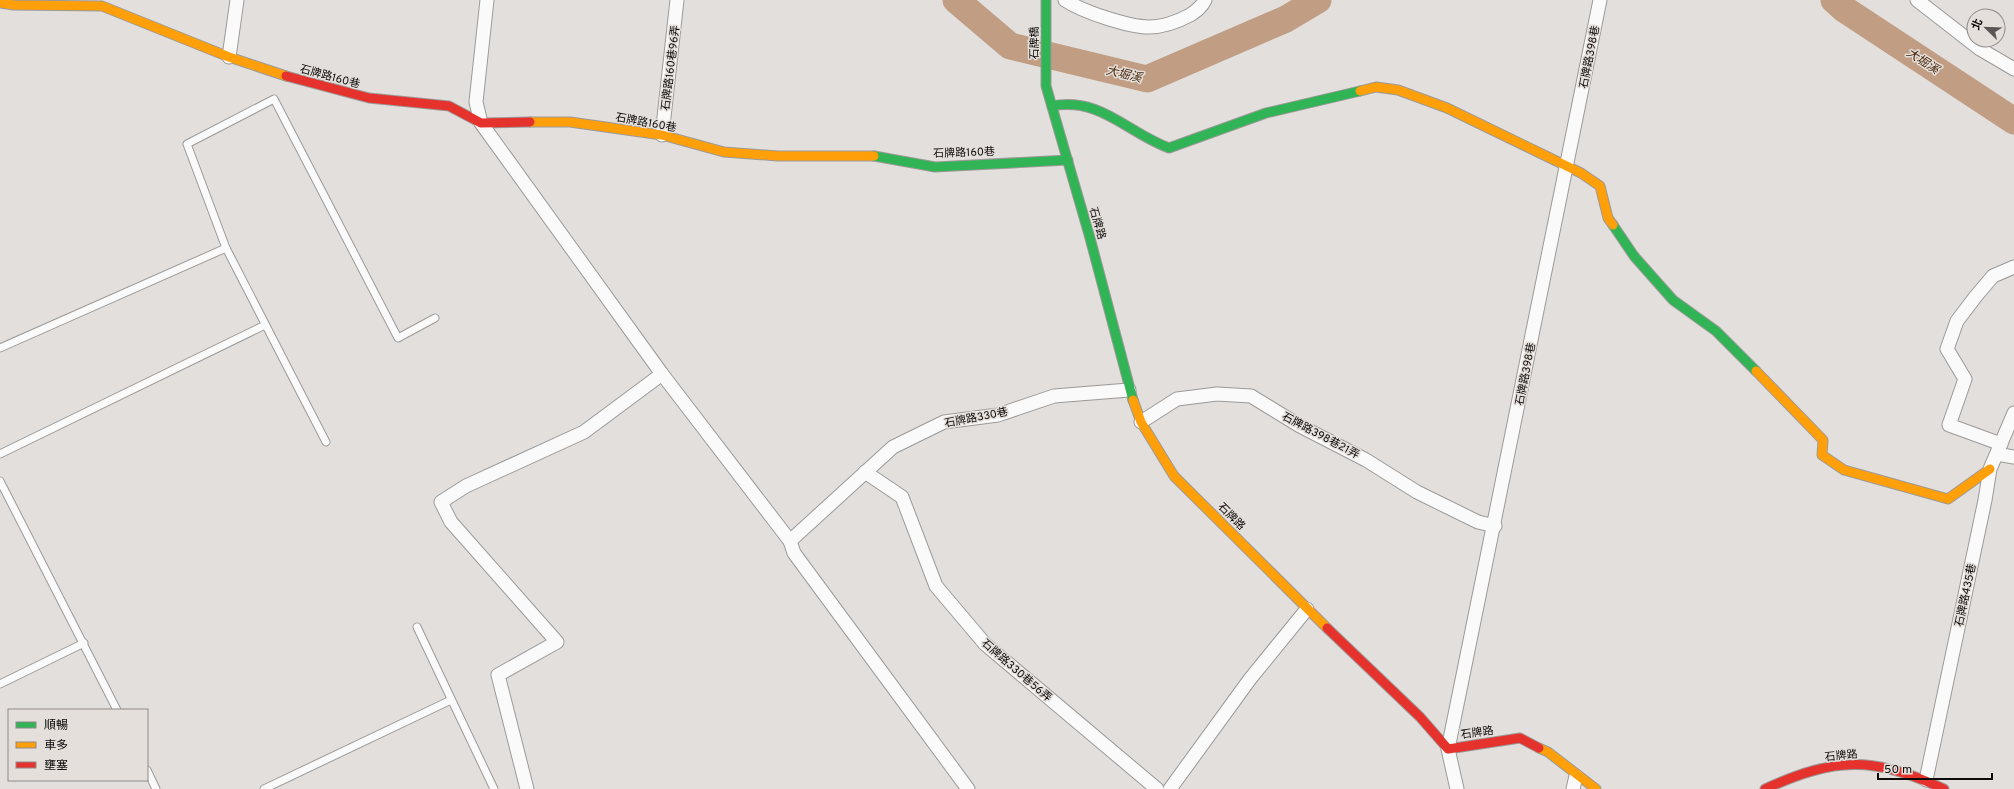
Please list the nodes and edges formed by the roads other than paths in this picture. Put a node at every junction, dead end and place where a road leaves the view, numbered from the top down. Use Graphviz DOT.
graph roads {
  1 [pos="237,0"];
  2 [pos="487,0"];
  3 [pos="678,0"];
  4 [pos="1046,0"];
  5 [pos="1065,0"];
  6 [pos="1205,0"];
  7 [pos="1600,0"];
  8 [pos="1917,0"];
  9 [pos="0,3"];
  10 [pos="228,57"];
  11 [pos="2014,69"];
  12 [pos="1046,86"];
  13 [pos="1052,106"];
  14 [pos="481,123"];
  15 [pos="662,135"];
  16 [pos="1068,160"];
  17 [pos="1566,166"];
  18 [pos="226,248"];
  19 [pos="2014,267"];
  20 [pos="435,318"];
  21 [pos="265,325"];
  22 [pos="0,348"];
  23 [pos="662,374"];
  24 [pos="1129,390"];
  25 [pos="2014,413"];
  26 [pos="1141,422"];
  27 [pos="326,442"];
  28 [pos="1999,449"];
  29 [pos="0,454"];
  30 [pos="2014,457"];
  31 [pos="1990,469"];
  32 [pos="865,472"];
  33 [pos="0,481"];
  34 [pos="1495,526"];
  35 [pos="790,541"];
  36 [pos="1307,609"];
  37 [pos="417,627"];
  38 [pos="84,643"];
  39 [pos="0,684"];
  40 [pos="451,700"];
  41 [pos="117,709"];
  42 [pos="1448,749"];
  43 [pos="148,772"];
  44 [pos="1576,776"];
  45 [pos="1926,780"];
  46 [pos="156,789"];
  47 [pos="264,789"];
  48 [pos="494,789"];
  49 [pos="527,789"];
  50 [pos="968,789"];
  51 [pos="1157,789"];
  52 [pos="1170,789"];
  53 [pos="1457,789"];
  54 [pos="1573,789"];
  55 [pos="1596,789"];
  56 [pos="1765,789"];
  57 [pos="1944,789"];
  1 -- 10 [label="street"];
  2 -- 14 [label="street"];
  3 -- 15 [label="street, 石牌路160巷96弄"];
  4 -- 12 [label="street, 石牌橋"];
  5 -- 6 [label="street"];
  7 -- 17 [label="street, 石牌路398巷"];
  8 -- 11 [label="street"];
  9 -- 10 [label="street, 石牌路160巷"];
  10 -- 14 [label="street, 石牌路160巷"];
  12 -- 13 [label="street, 石牌路"];
  13 -- 16 [label="street, 石牌路"];
  13 -- 17 [label="street"];
  14 -- 15 [label="street, 石牌路160巷"];
  14 -- 23 [label="street"];
  15 -- 16 [label="street, 石牌路160巷"];
  16 -- 24 [label="street, 石牌路"];
  17 -- 31 [label="street"];
  17 -- 34 [label="street, 石牌路398巷"];
  18 -- 20 [label="lane"];
  18 -- 21 [label="lane"];
  18 -- 22 [label="lane"];
  19 -- 28 [label="street"];
  21 -- 27 [label="lane"];
  21 -- 29 [label="lane"];
  23 -- 35 [label="street"];
  23 -- 49 [label="street"];
  24 -- 26 [label="street, 石牌路"];
  24 -- 32 [label="street, 石牌路330巷"];
  25 -- 28 [label="street, 石牌路435巷"];
  26 -- 34 [label="street, 石牌路398巷21弄"];
  26 -- 36 [label="street, 石牌路"];
  28 -- 30 [label="street"];
  28 -- 31 [label="street, 石牌路435巷"];
  31 -- 45 [label="street, 石牌路435巷"];
  32 -- 35 [label="street, 石牌路330巷"];
  32 -- 51 [label="street, 石牌路330巷56弄"];
  33 -- 38 [label="lane"];
  34 -- 42 [label="street, 石牌路398巷"];
  35 -- 50 [label="street"];
  36 -- 42 [label="street, 石牌路"];
  36 -- 52 [label="street"];
  37 -- 40 [label="lane"];
  38 -- 39 [label="lane"];
  38 -- 41 [label="lane"];
  40 -- 47 [label="lane"];
  40 -- 48 [label="lane"];
  42 -- 44 [label="street, 石牌路"];
  42 -- 53 [label="street"];
  43 -- 46 [label="lane"];
  44 -- 54 [label="street"];
  44 -- 55 [label="street, 石牌路"];
  45 -- 56 [label="street, 石牌路"];
  45 -- 57 [label="street, 石牌路"];
}
